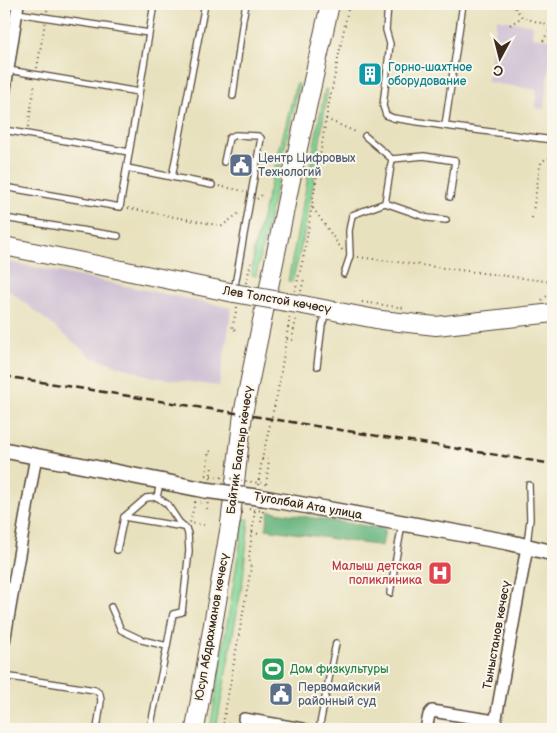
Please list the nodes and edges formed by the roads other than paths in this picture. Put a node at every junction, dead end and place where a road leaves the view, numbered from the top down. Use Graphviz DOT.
graph roads {
  1 [pos="154,4"];
  2 [pos="205,4"];
  3 [pos="246,4"];
  4 [pos="330,4"];
  5 [pos="388,4"];
  6 [pos="463,4"];
  7 [pos="17,8"];
  8 [pos="149,33"];
  9 [pos="8,70"];
  10 [pos="139,92"];
  11 [pos="4,95"];
  12 [pos="233,96"];
  13 [pos="444,126"];
  14 [pos="4,130"];
  15 [pos="365,136"];
  16 [pos="553,140"];
  17 [pos="129,152"];
  18 [pos="392,160"];
  19 [pos="224,162"];
  20 [pos="127,168"];
  21 [pos="172,177"];
  22 [pos="212,185"];
  23 [pos="4,187"];
  24 [pos="450,197"];
  25 [pos="385,203"];
  26 [pos="4,218"];
  27 [pos="446,220"];
  28 [pos="118,236"];
  29 [pos="4,246"];
  30 [pos="344,274"];
  31 [pos="235,300"];
  32 [pos="328,310"];
  33 [pos="553,313"];
  34 [pos="317,366"];
  35 [pos="4,450"];
  36 [pos="36,456"];
  37 [pos="161,481"];
  38 [pos="529,485"];
  39 [pos="158,497"];
  40 [pos="124,517"];
  41 [pos="402,523"];
  42 [pos="230,524"];
  43 [pos="186,528"];
  44 [pos="526,547"];
  45 [pos="117,550"];
  46 [pos="553,553"];
  47 [pos="390,593"];
  48 [pos="111,607"];
  49 [pos="4,642"];
  50 [pos="336,643"];
  51 [pos="167,646"];
  52 [pos="4,676"];
  53 [pos="244,719"];
  54 [pos="495,725"];
  55 [pos="97,729"];
  56 [pos="150,729"];
  57 [pos="195,729"];
  58 [pos="303,729"];
  59 [pos="319,729"];
  60 [pos="426,729"];
  1 -- 8 [label="lane"];
  2 -- 21 [label="lane"];
  3 -- 12 [label="lane"];
  4 -- 42 [label="main road, Байтик Баатыр көчөсү"];
  5 -- 13 [label="lane"];
  6 -- 13 [label="lane"];
  7 -- 8 [label="lane"];
  7 -- 9 [label="street"];
  8 -- 10 [label="lane"];
  9 -- 10 [label="lane"];
  9 -- 11 [label="street"];
  10 -- 17 [label="lane"];
  13 -- 16 [label="lane"];
  14 -- 17 [label="lane"];
  15 -- 18 [label="lane"];
  17 -- 20 [label="lane"];
  18 -- 24 [label="lane"];
  18 -- 25 [label="lane"];
  19 -- 31 [label="lane"];
  20 -- 21 [label="lane"];
  20 -- 23 [label="lane"];
  21 -- 22 [label="lane"];
  25 -- 27 [label="lane"];
  25 -- 30 [label="lane"];
  26 -- 28 [label="lane"];
  29 -- 31 [label="main road, Лев Толстой көчөсү"];
  31 -- 32 [label="main road, Лев Толстой көчөсү, bridge"];
  32 -- 33 [label="main road, Лев Толстой көчөсү"];
  32 -- 34 [label="lane"];
  35 -- 36 [label="street, Туголбай Ата улица"];
  36 -- 37 [label="street, Туголбай Ата улица"];
  36 -- 49 [label="street"];
  37 -- 39 [label="lane"];
  37 -- 41 [label="street, Туголбай Ата улица, bridge"];
  38 -- 44 [label="lane"];
  39 -- 40 [label="lane"];
  39 -- 43 [label="lane"];
  40 -- 43 [label="lane"];
  40 -- 45 [label="lane"];
  41 -- 44 [label="street, Туголбай Ата улица"];
  41 -- 47 [label="lane"];
  42 -- 57 [label="main road, Юсуп Абдрахманов көчөсү"];
  43 -- 51 [label="lane"];
  44 -- 46 [label="street, Туголбай Ата улица"];
  44 -- 54 [label="street, Тыныстанов көчөсү"];
  48 -- 51 [label="lane"];
  50 -- 59 [label="lane"];
  51 -- 56 [label="lane"];
  52 -- 55 [label="lane"];
  53 -- 58 [label="street"];
  54 -- 60 [label="street"];
}
